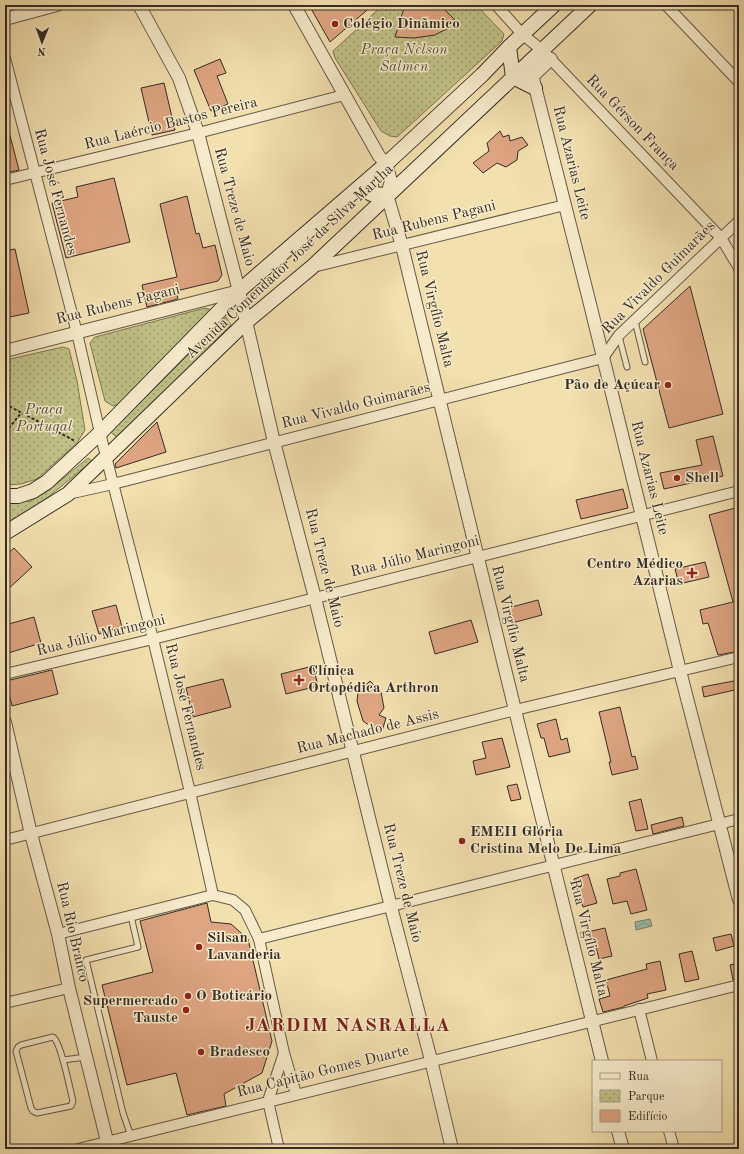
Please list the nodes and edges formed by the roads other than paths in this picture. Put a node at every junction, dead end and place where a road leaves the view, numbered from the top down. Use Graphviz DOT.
graph roads {
  1 [pos="57,5"];
  2 [pos="139,5"];
  3 [pos="294,5"];
  4 [pos="496,5"];
  5 [pos="554,5"];
  6 [pos="590,5"];
  7 [pos="666,5"];
  8 [pos="5,19"];
  9 [pos="522,35"];
  10 [pos="509,47"];
  11 [pos="546,54"];
  12 [pos="5,58"];
  13 [pos="529,63"];
  14 [pos="482,75"];
  15 [pos="513,77"];
  16 [pos="739,82"];
  17 [pos="533,83"];
  18 [pos="499,92"];
  19 [pos="344,95"];
  20 [pos="198,133"];
  21 [pos="382,160"];
  22 [pos="34,173"];
  23 [pos="370,178"];
  24 [pos="5,180"];
  25 [pos="387,195"];
  26 [pos="565,205"];
  27 [pos="739,221"];
  28 [pos="721,238"];
  29 [pos="402,246"];
  30 [pos="312,267"];
  31 [pos="739,268"];
  32 [pos="239,291"];
  33 [pos="635,320"];
  34 [pos="246,322"];
  35 [pos="77,333"];
  36 [pos="618,335"];
  37 [pos="5,351"];
  38 [pos="603,358"];
  39 [pos="646,362"];
  40 [pos="627,367"];
  41 [pos="439,401"];
  42 [pos="100,433"];
  43 [pos="274,442"];
  44 [pos="107,457"];
  45 [pos="113,484"];
  46 [pos="739,491"];
  47 [pos="68,494"];
  48 [pos="5,496"];
  49 [pos="642,515"];
  50 [pos="5,533"];
  51 [pos="477,556"];
  52 [pos="315,598"];
  53 [pos="153,639"];
  54 [pos="739,657"];
  55 [pos="680,671"];
  56 [pos="5,674"];
  57 [pos="515,710"];
  58 [pos="5,722"];
  59 [pos="353,752"];
  60 [pos="190,792"];
  61 [pos="739,819"];
  62 [pos="720,824"];
  63 [pos="31,834"];
  64 [pos="5,840"];
  65 [pos="554,866"];
  66 [pos="213,895"];
  67 [pos="739,900"];
  68 [pos="391,907"];
  69 [pos="131,916"];
  70 [pos="58,934"];
  71 [pos="259,939"];
  72 [pos="739,985"];
  73 [pos="69,988"];
  74 [pos="5,1003"];
  75 [pos="639,1009"];
  76 [pos="592,1021"];
  77 [pos="284,1053"];
  78 [pos="86,1056"];
  79 [pos="63,1060"];
  80 [pos="431,1060"];
  81 [pos="602,1060"];
  82 [pos="652,1060"];
  83 [pos="296,1094"];
  84 [pos="268,1101"];
  85 [pos="618,1132"];
  86 [pos="669,1132"];
  87 [pos="131,1136"];
  88 [pos="108,1145"];
  89 [pos="78,1149"];
  90 [pos="279,1149"];
  91 [pos="452,1149"];
  92 [pos="623,1149"];
  93 [pos="674,1149"];
  1 -- 8 [label="street"];
  2 -- 20 [label="street, Rua Treze de Maio"];
  3 -- 19 [label="street"];
  4 -- 9 [label="street, Rua Gérson França"];
  5 -- 9 [label="main road, Avenida Comendador José da Silva Martha"];
  6 -- 11 [label="main road, Avenida Comendador José da Silva Martha"];
  7 -- 16 [label="street"];
  9 -- 10 [label="main road, Avenida Comendador José da Silva Martha"];
  9 -- 11 [label="street, Rua Gérson França"];
  10 -- 14 [label="main road, Avenida Comendador José da Silva Martha"];
  10 -- 15 [label="main road"];
  11 -- 13 [label="main road, Avenida Comendador José da Silva Martha"];
  11 -- 17 [label="street"];
  11 -- 28 [label="street, Rua Gérson França"];
  12 -- 22 [label="street, Rua José Fernandes"];
  13 -- 15 [label="main road, Avenida Comendador José da Silva Martha"];
  13 -- 17 [label="street, Rua Azarias Leite"];
  14 -- 18 [label="main road"];
  14 -- 21 [label="main road, Avenida Comendador José da Silva Martha"];
  15 -- 17 [label="main road"];
  15 -- 18 [label="main road, Avenida Comendador José da Silva Martha"];
  17 -- 26 [label="street, Rua Azarias Leite"];
  18 -- 25 [label="main road, Avenida Comendador José da Silva Martha"];
  19 -- 20 [label="street, Rua Laércio Bastos Pereira"];
  19 -- 21 [label="street"];
  20 -- 22 [label="street, Rua Laércio Bastos Pereira"];
  20 -- 32 [label="street, Rua Treze de Maio"];
  21 -- 23 [label="main road, Avenida Comendador José da Silva Martha"];
  21 -- 25 [label="street"];
  22 -- 24 [label="street, Rua Laércio Bastos Pereira"];
  22 -- 35 [label="street, Rua José Fernandes"];
  23 -- 25 [label="main road"];
  23 -- 32 [label="main road, Avenida Comendador José da Silva Martha"];
  25 -- 29 [label="street, Rua Virgílio Malta"];
  25 -- 30 [label="main road, Avenida Comendador José da Silva Martha"];
  26 -- 29 [label="street, Rua Rubens Pagani"];
  26 -- 38 [label="street, Rua Azarias Leite"];
  27 -- 28 [label="street, Rua Vivaldo Guimarães"];
  28 -- 31 [label="street, Rua Gérson França"];
  28 -- 33 [label="street, Rua Vivaldo Guimarães"];
  29 -- 30 [label="street, Rua Rubens Pagani"];
  29 -- 41 [label="street, Rua Virgílio Malta"];
  30 -- 34 [label="main road, Avenida Comendador José da Silva Martha"];
  32 -- 34 [label="street, Rua Treze de Maio"];
  32 -- 35 [label="street, Rua Rubens Pagani"];
  32 -- 42 [label="main road, Avenida Comendador José da Silva Martha"];
  33 -- 36 [label="street, Rua Vivaldo Guimarães"];
  33 -- 39 [label="lane"];
  34 -- 43 [label="street, Rua Treze de Maio"];
  34 -- 44 [label="main road, Avenida Comendador José da Silva Martha"];
  35 -- 37 [label="street, Rua Rubens Pagani"];
  35 -- 42 [label="street"];
  36 -- 38 [label="street, Rua Vivaldo Guimarães"];
  36 -- 40 [label="lane"];
  38 -- 41 [label="street, Rua Vivaldo Guimarães"];
  38 -- 49 [label="street, Rua Azarias Leite"];
  41 -- 43 [label="street, Rua Vivaldo Guimarães"];
  41 -- 51 [label="street, Rua Virgílio Malta"];
  42 -- 44 [label="street, Rua José Fernandes"];
  42 -- 48 [label="main road, Avenida Comendador José da Silva Martha"];
  43 -- 45 [label="street, Rua Vivaldo Guimarães"];
  43 -- 52 [label="street, Rua Treze de Maio"];
  44 -- 45 [label="street, Rua José Fernandes"];
  44 -- 47 [label="main road, Avenida Comendador José da Silva Martha"];
  45 -- 47 [label="street, Rua Vivaldo Guimarães"];
  45 -- 53 [label="street, Rua José Fernandes"];
  46 -- 49 [label="street, Rua Júlio Maringoni"];
  47 -- 50 [label="main road, Avenida Comendador José da Silva Martha"];
  49 -- 51 [label="street, Rua Júlio Maringoni"];
  49 -- 55 [label="street, Rua Azarias Leite"];
  51 -- 52 [label="street, Rua Júlio Maringoni"];
  51 -- 57 [label="street, Rua Virgílio Malta"];
  52 -- 53 [label="street, Rua Júlio Maringoni"];
  52 -- 59 [label="street, Rua Treze de Maio"];
  53 -- 56 [label="street, Rua Júlio Maringoni"];
  53 -- 60 [label="street, Rua José Fernandes"];
  54 -- 55 [label="street, Rua Machado de Assis"];
  55 -- 57 [label="street, Rua Machado de Assis"];
  55 -- 62 [label="street, Rua Azarias Leite"];
  57 -- 59 [label="street, Rua Machado de Assis"];
  57 -- 65 [label="street, Rua Virgílio Malta"];
  58 -- 63 [label="street, Rua Rio Branco"];
  59 -- 60 [label="street, Rua Machado de Assis"];
  59 -- 68 [label="street, Rua Treze de Maio"];
  60 -- 63 [label="street, Rua Machado de Assis"];
  60 -- 66 [label="street, Rua José Fernandes"];
  61 -- 62 [label="street"];
  62 -- 65 [label="street"];
  62 -- 67 [label="street, Rua Azarias Leite"];
  63 -- 64 [label="street, Rua Machado de Assis"];
  63 -- 70 [label="street, Rua Rio Branco"];
  65 -- 68 [label="street"];
  65 -- 76 [label="street, Rua Virgílio Malta"];
  66 -- 69 [label="street"];
  66 -- 71 [label="street"];
  68 -- 71 [label="street"];
  68 -- 80 [label="street, Rua Treze de Maio"];
  69 -- 70 [label="street"];
  69 -- 87 [label="lane"];
  70 -- 73 [label="street, Rua Rio Branco"];
  71 -- 77 [label="street"];
  72 -- 75 [label="street, Rua Capitão Gomes Duarte"];
  73 -- 74 [label="street"];
  73 -- 78 [label="street, Rua Rio Branco"];
  75 -- 76 [label="street, Rua Capitão Gomes Duarte"];
  75 -- 82 [label="street"];
  76 -- 80 [label="street, Rua Capitão Gomes Duarte"];
  76 -- 81 [label="street, Rua Virgílio Malta"];
  77 -- 83 [label="street"];
  77 -- 84 [label="street"];
  78 -- 79 [label="lane"];
  78 -- 88 [label="street, Rua Rio Branco"];
  79 -- 79 [label="lane"];
  80 -- 83 [label="street, Rua Capitão Gomes Duarte"];
  80 -- 91 [label="street, Rua Treze de Maio"];
  83 -- 84 [label="street, Rua Capitão Gomes Duarte"];
  84 -- 87 [label="street, Rua Capitão Gomes Duarte"];
  84 -- 90 [label="street"];
  85 -- 92 [label="street"];
  86 -- 93 [label="street"];
  87 -- 88 [label="street, Rua Capitão Gomes Duarte"];
  88 -- 89 [label="street, Rua Capitão Gomes Duarte"];
}
